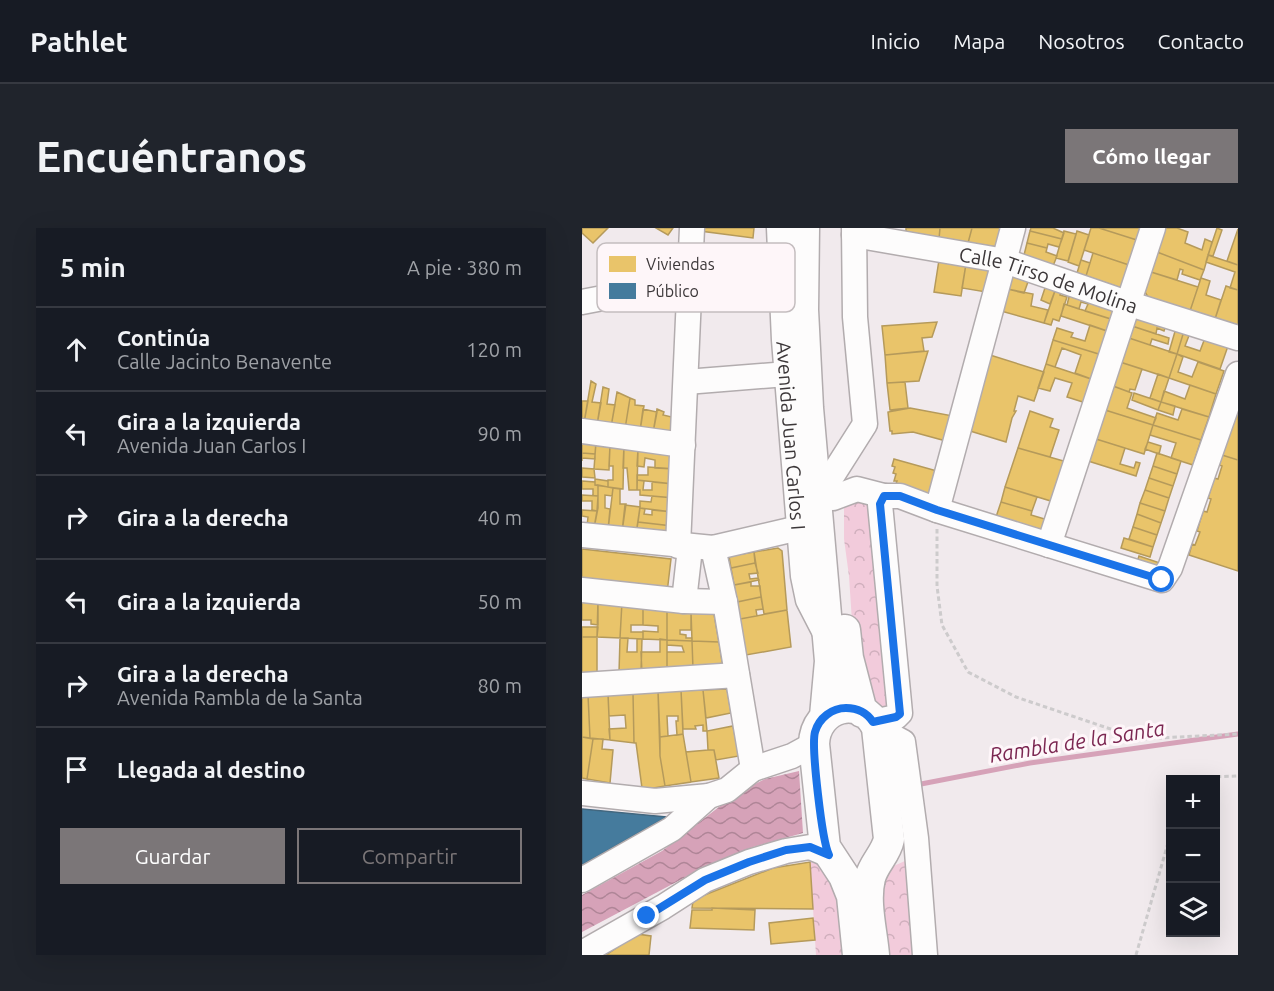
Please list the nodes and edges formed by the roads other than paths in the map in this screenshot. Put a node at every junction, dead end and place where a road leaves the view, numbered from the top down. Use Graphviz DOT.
graph roads {
  1 [pos="692,228"];
  2 [pos="779,228"];
  3 [pos="804,228"];
  4 [pos="822,228"];
  5 [pos="1013,228"];
  6 [pos="1152,228"];
  7 [pos="854,232"];
  8 [pos="691,243"];
  9 [pos="779,243"];
  10 [pos="1005,261"];
  11 [pos="597,299"];
  12 [pos="582,302"];
  13 [pos="1126,303"];
  14 [pos="689,312"];
  15 [pos="783,312"];
  16 [pos="1238,338"];
  17 [pos="787,374"];
  18 [pos="1238,374"];
  19 [pos="686,382"];
  20 [pos="582,431"];
  21 [pos="683,445"];
  22 [pos="832,487"];
  23 [pos="884,496"];
  24 [pos="937,510"];
  25 [pos="799,528"];
  26 [pos="582,535"];
  27 [pos="1049,545"];
  28 [pos="694,547"];
  29 [pos="582,590"];
  30 [pos="684,601"];
  31 [pos="725,602"];
  32 [pos="828,637"];
  33 [pos="737,675"];
  34 [pos="582,685"];
  35 [pos="825,716"];
  36 [pos="871,721"];
  37 [pos="814,744"];
  38 [pos="753,769"];
  39 [pos="582,793"];
  40 [pos="709,796"];
  41 [pos="908,839"];
  42 [pos="832,859"];
  43 [pos="878,861"];
  44 [pos="582,880"];
  45 [pos="582,953"];
  46 [pos="858,955"];
  47 [pos="874,955"];
  48 [pos="925,955"];
  1 -- 8 [label="street"];
  2 -- 9 [label="street, Avenida Juan Carlos I"];
  3 -- 32 [label="main road"];
  4 -- 22 [label="main road"];
  5 -- 10 [label="street"];
  6 -- 13 [label="street"];
  7 -- 10 [label="street, Calle Tirso de Molina"];
  7 -- 22 [label="street, Avenida Juan Carlos I"];
  10 -- 13 [label="street, Calle Tirso de Molina"];
  10 -- 24 [label="street"];
  11 -- 12 [label="street"];
  13 -- 16 [label="street, Calle Tirso de Molina"];
  13 -- 27 [label="street"];
  14 -- 19 [label="street"];
  15 -- 17 [label="street, Avenida Juan Carlos I"];
  17 -- 19 [label="street"];
  17 -- 25 [label="street, Avenida Juan Carlos I"];
  18 -- 27 [label="street"];
  19 -- 21 [label="street"];
  20 -- 21 [label="street"];
  21 -- 28 [label="street"];
  22 -- 23 [label="street"];
  22 -- 36 [label="main road"];
  23 -- 24 [label="street"];
  23 -- 36 [label="street"];
  24 -- 27 [label="street"];
  25 -- 28 [label="street"];
  25 -- 32 [label="street, Avenida Juan Carlos I"];
  26 -- 28 [label="street"];
  28 -- 30 [label="street"];
  28 -- 31 [label="street"];
  29 -- 30 [label="street"];
  30 -- 31 [label="street"];
  31 -- 33 [label="street"];
  32 -- 35 [label="main road"];
  33 -- 34 [label="street"];
  33 -- 38 [label="street"];
  35 -- 36 [label="main road"];
  35 -- 37 [label="main road"];
  36 -- 41 [label="main road"];
  37 -- 38 [label="street"];
  37 -- 42 [label="main road"];
  38 -- 40 [label="street"];
  39 -- 40 [label="street"];
  40 -- 44 [label="street"];
  41 -- 43 [label="main road"];
  41 -- 48 [label="street"];
  42 -- 43 [label="main road"];
  42 -- 45 [label="street"];
  42 -- 46 [label="main road"];
  43 -- 47 [label="main road"];
}
